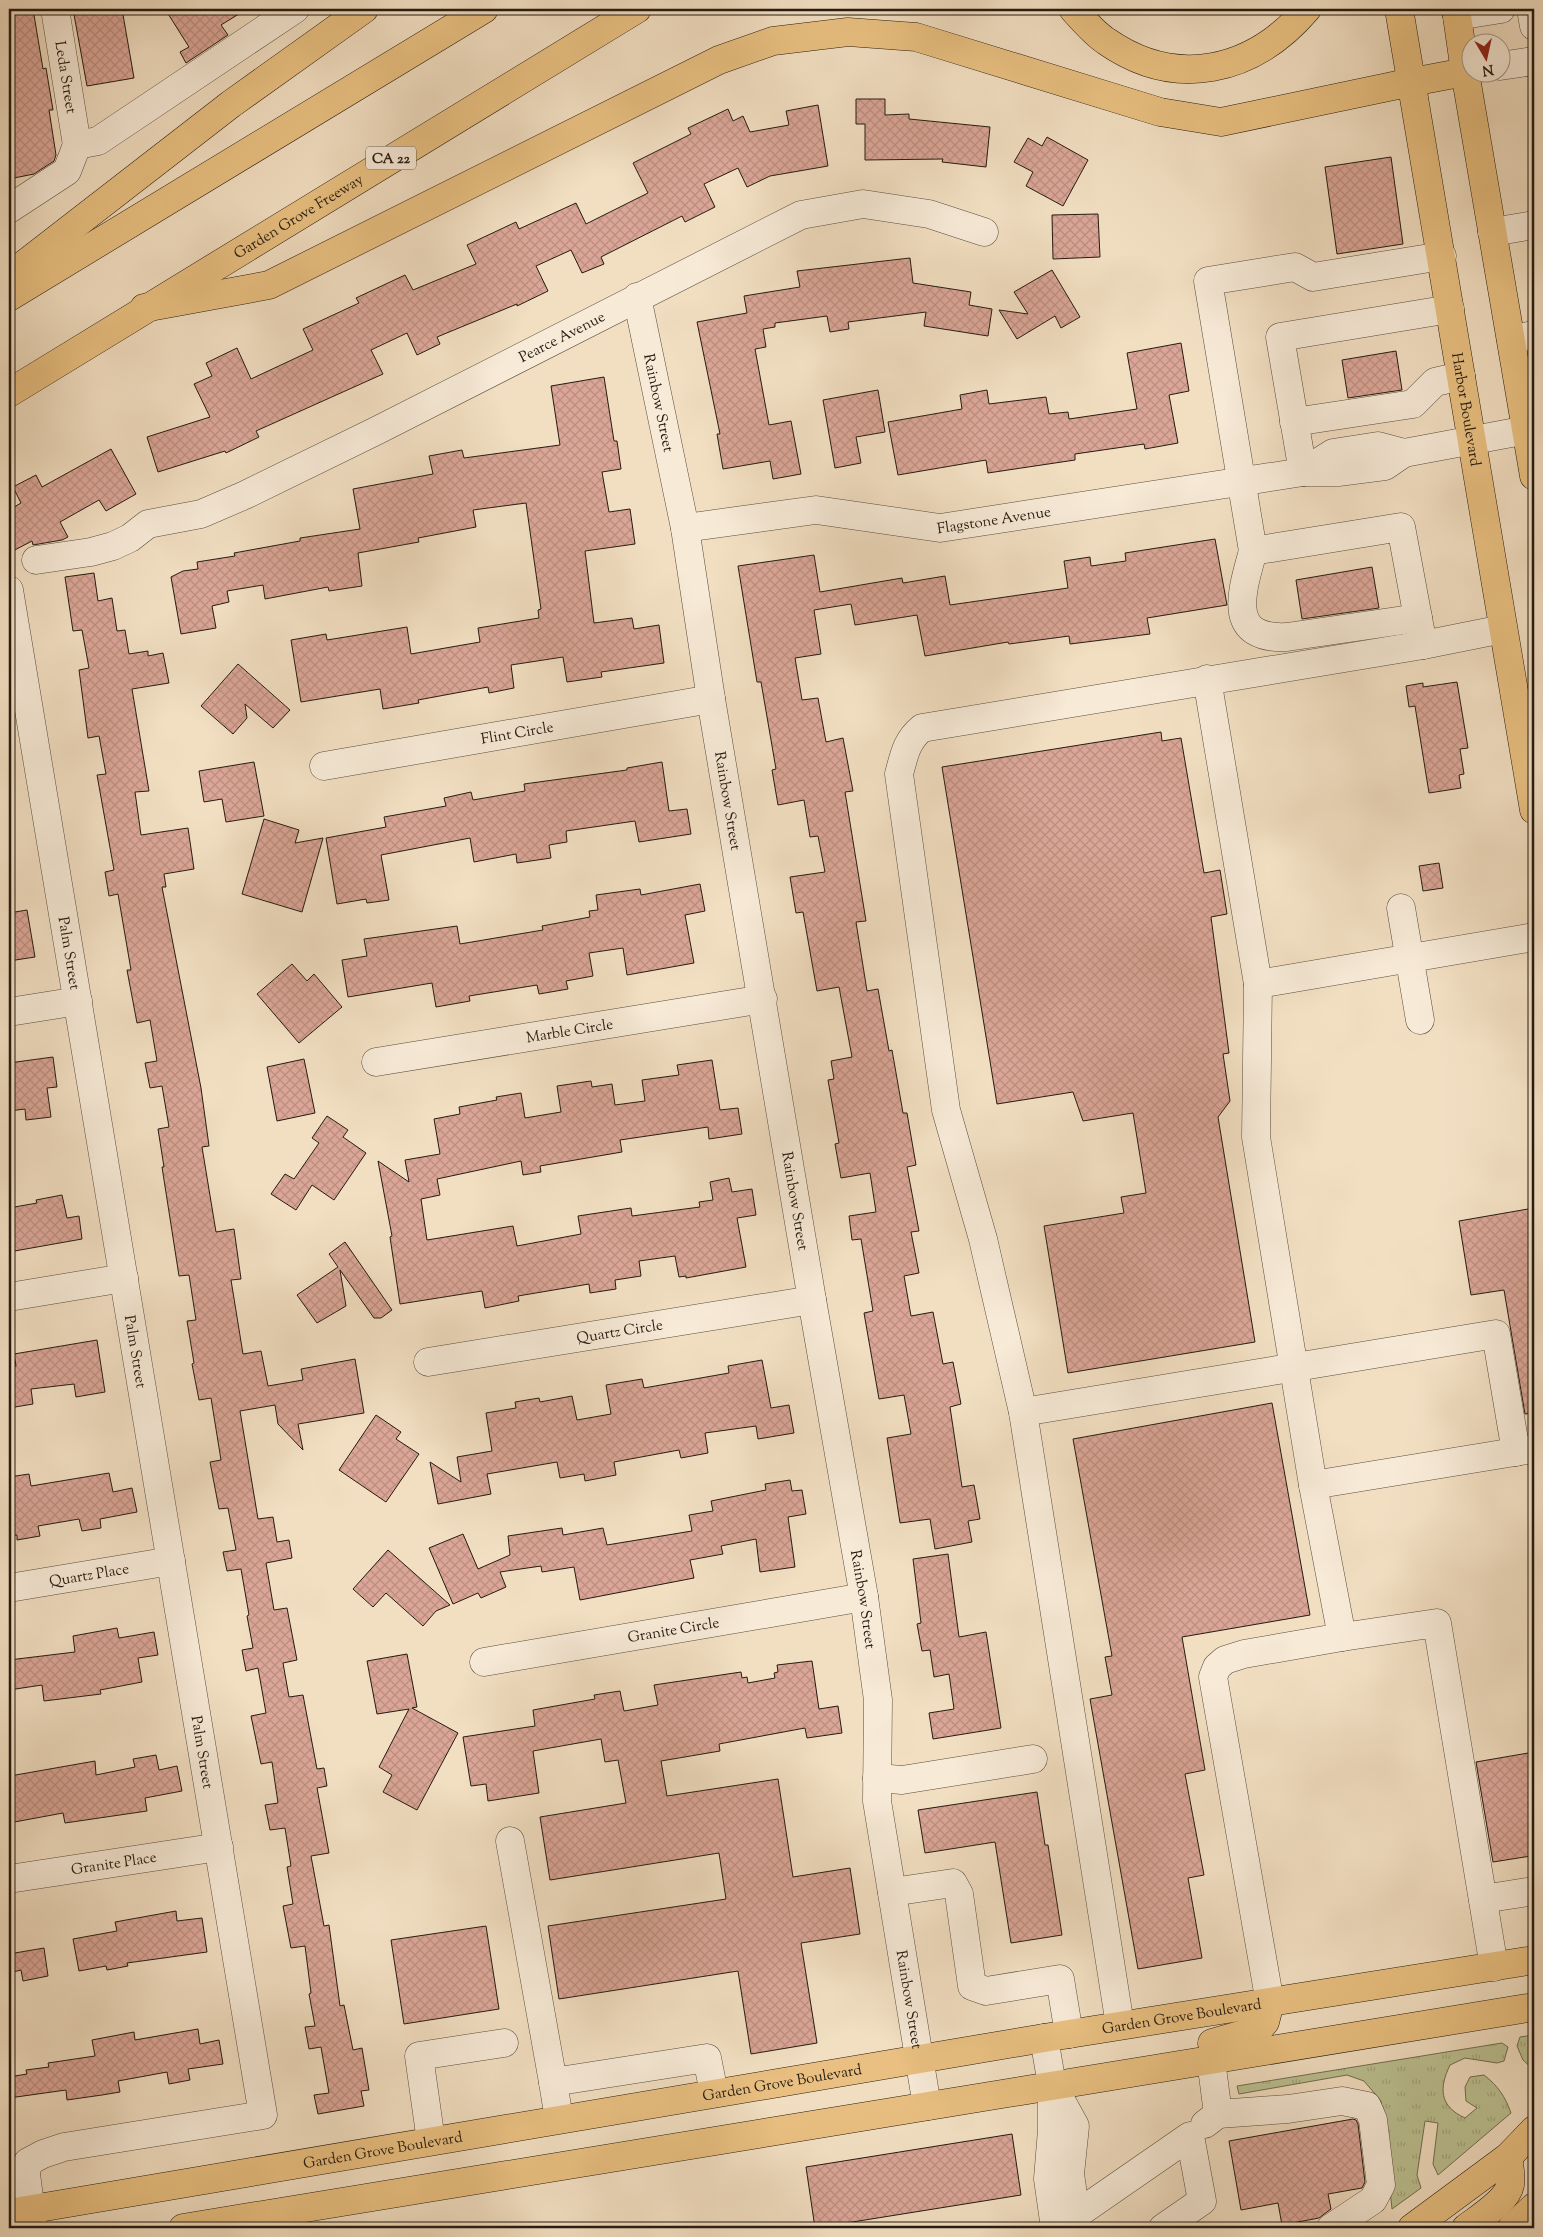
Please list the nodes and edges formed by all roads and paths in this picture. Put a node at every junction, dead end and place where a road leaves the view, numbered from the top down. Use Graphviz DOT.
graph roads {
  1 [pos="55,9"];
  2 [pos="295,9"];
  3 [pos="364,9"];
  4 [pos="484,9"];
  5 [pos="637,9"];
  6 [pos="1074,9"];
  7 [pos="1307,9"];
  8 [pos="1399,9"];
  9 [pos="1501,9"];
  10 [pos="1531,9"];
  11 [pos="1456,13"];
  12 [pos="1534,26"];
  13 [pos="1460,33"];
  14 [pos="1534,61"];
  15 [pos="1510,65"];
  16 [pos="1460,73"];
  17 [pos="1412,82"];
  18 [pos="1470,82"];
  19 [pos="77,145"];
  20 [pos="9,209"];
  21 [pos="1534,225"];
  22 [pos="984,232"];
  23 [pos="1492,232"];
  24 [pos="1442,256"];
  25 [pos="9,276"];
  26 [pos="9,297"];
  27 [pos="637,297"];
  28 [pos="144,308"];
  29 [pos="1450,309"];
  30 [pos="1523,337"];
  31 [pos="1461,376"];
  32 [pos="9,392"];
  33 [pos="1294,422"];
  34 [pos="1527,430"];
  35 [pos="1472,440"];
  36 [pos="1303,472"];
  37 [pos="1534,476"];
  38 [pos="1242,482"];
  39 [pos="685,528"];
  40 [pos="1252,551"];
  41 [pos="36,560"];
  42 [pos="9,590"];
  43 [pos="1418,618"];
  44 [pos="1503,629"];
  45 [pos="1423,645"];
  46 [pos="1207,679"];
  47 [pos="711,699"];
  48 [pos="19,711"];
  49 [pos="324,766"];
  50 [pos="1534,810"];
  51 [pos="1401,908"];
  52 [pos="1534,937"];
  53 [pos="1409,958"];
  54 [pos="1258,984"];
  55 [pos="763,999"];
  56 [pos="78,1001"];
  57 [pos="9,1012"];
  58 [pos="1420,1020"];
  59 [pos="376,1062"];
  60 [pos="124,1278"];
  61 [pos="9,1297"];
  62 [pos="812,1300"];
  63 [pos="428,1362"];
  64 [pos="1294,1367"];
  65 [pos="1023,1412"];
  66 [pos="1525,1450"];
  67 [pos="1313,1485"];
  68 [pos="171,1561"];
  69 [pos="9,1588"];
  70 [pos="864,1597"];
  71 [pos="1342,1637"];
  72 [pos="484,1662"];
  73 [pos="1033,1759"];
  74 [pos="877,1778"];
  75 [pos="510,1841"];
  76 [pos="218,1847"];
  77 [pos="9,1880"];
  78 [pos="1534,1891"];
  79 [pos="892,1892"];
  80 [pos="1483,1899"];
  81 [pos="1534,1960"];
  82 [pos="1494,1967"];
  83 [pos="1270,2003"];
  84 [pos="1534,2007"];
  85 [pos="1120,2025"];
  86 [pos="1057,2036"];
  87 [pos="504,2044"];
  88 [pos="919,2059"];
  89 [pos="1211,2060"];
  90 [pos="1180,2064"];
  91 [pos="552,2082"];
  92 [pos="1052,2085"];
  93 [pos="714,2093"];
  94 [pos="927,2106"];
  95 [pos="263,2114"];
  96 [pos="1218,2114"];
  97 [pos="559,2119"];
  98 [pos="1534,2130"];
  99 [pos="1190,2136"];
  100 [pos="431,2141"];
  101 [pos="1508,2157"];
  102 [pos="1534,2207"];
  103 [pos="24,2217"];
  104 [pos="1063,2224"];
  105 [pos="183,2228"];
  106 [pos="1163,2228"];
  107 [pos="1331,2228"];
  108 [pos="1412,2228"];
  109 [pos="1466,2228"];
  110 [pos="1512,2228"];
  1 -- 19 [label="street, Leda Street"];
  2 -- 19 [label="street"];
  3 -- 25 [label="main road"];
  4 -- 26 [label="main road"];
  5 -- 28 [label="main road, Garden Grove Freeway / CA 22"];
  6 -- 7 [label="main road"];
  8 -- 17 [label="main road, Harbor Boulevard"];
  9 -- 11 [label="street"];
  10 -- 12 [label="street"];
  11 -- 13 [label="main road"];
  14 -- 15 [label="street"];
  16 -- 17 [label="main road"];
  17 -- 24 [label="main road, Harbor Boulevard"];
  17 -- 28 [label="main road"];
  18 -- 23 [label="main road"];
  19 -- 20 [label="street"];
  21 -- 23 [label="street"];
  22 -- 27 [label="street, Pearce Avenue"];
  23 -- 30 [label="main road"];
  24 -- 29 [label="main road, Harbor Boulevard"];
  24 -- 38 [label="street"];
  27 -- 39 [label="street, Rainbow Street"];
  27 -- 41 [label="street, Pearce Avenue"];
  28 -- 32 [label="main road, Garden Grove Freeway / CA 22"];
  29 -- 31 [label="main road, Harbor Boulevard"];
  29 -- 33 [label="street"];
  30 -- 34 [label="main road"];
  31 -- 33 [label="street"];
  31 -- 35 [label="main road, Harbor Boulevard"];
  33 -- 36 [label="street"];
  34 -- 35 [label="street, Flagstone Avenue"];
  34 -- 37 [label="main road"];
  35 -- 36 [label="street, Flagstone Avenue"];
  35 -- 44 [label="main road, Harbor Boulevard"];
  36 -- 38 [label="street, Flagstone Avenue"];
  38 -- 39 [label="street, Flagstone Avenue"];
  38 -- 40 [label="street"];
  39 -- 47 [label="street, Rainbow Street"];
  40 -- 43 [label="street"];
  40 -- 43 [label="street"];
  42 -- 48 [label="street, Palm Street"];
  43 -- 45 [label="street"];
  44 -- 45 [label="street"];
  44 -- 50 [label="main road, Harbor Boulevard"];
  45 -- 46 [label="street"];
  46 -- 54 [label="street"];
  46 -- 65 [label="street"];
  47 -- 49 [label="street, Flint Circle"];
  47 -- 55 [label="street, Rainbow Street"];
  48 -- 56 [label="street, Palm Street"];
  51 -- 53 [label="street"];
  52 -- 53 [label="street"];
  53 -- 54 [label="street"];
  53 -- 58 [label="street"];
  54 -- 64 [label="street"];
  55 -- 59 [label="street, Marble Circle"];
  55 -- 62 [label="street, Rainbow Street"];
  56 -- 57 [label="street"];
  56 -- 60 [label="street, Palm Street"];
  60 -- 61 [label="street"];
  60 -- 68 [label="street, Palm Street"];
  62 -- 63 [label="street, Quartz Circle"];
  62 -- 70 [label="street, Rainbow Street"];
  64 -- 65 [label="street"];
  64 -- 66 [label="street"];
  64 -- 67 [label="street"];
  65 -- 85 [label="street"];
  66 -- 67 [label="street"];
  67 -- 71 [label="street"];
  68 -- 69 [label="street, Quartz Place"];
  68 -- 76 [label="street, Palm Street"];
  70 -- 72 [label="street, Granite Circle"];
  70 -- 74 [label="street, Rainbow Street"];
  71 -- 80 [label="street"];
  71 -- 83 [label="street"];
  73 -- 74 [label="street"];
  74 -- 79 [label="street, Rainbow Street"];
  75 -- 91 [label="street"];
  76 -- 77 [label="street, Granite Place"];
  76 -- 95 [label="street, Palm Street"];
  78 -- 80 [label="street"];
  79 -- 86 [label="street"];
  79 -- 88 [label="street, Rainbow Street"];
  80 -- 82 [label="street"];
  81 -- 82 [label="main road, Garden Grove Boulevard"];
  82 -- 83 [label="main road, Garden Grove Boulevard"];
  83 -- 85 [label="main road, Garden Grove Boulevard"];
  83 -- 90 [label="main road"];
  84 -- 89 [label="main road"];
  85 -- 86 [label="main road, Garden Grove Boulevard"];
  86 -- 88 [label="main road, Garden Grove Boulevard"];
  86 -- 92 [label="street"];
  87 -- 100 [label="street"];
  88 -- 93 [label="main road, Garden Grove Boulevard"];
  88 -- 94 [label="street, Rainbow Street"];
  89 -- 90 [label="main road"];
  89 -- 96 [label="street"];
  90 -- 92 [label="main road"];
  91 -- 93 [label="street"];
  91 -- 97 [label="street"];
  92 -- 94 [label="main road"];
  92 -- 104 [label="street"];
  93 -- 97 [label="main road, Garden Grove Boulevard"];
  94 -- 105 [label="main road"];
  95 -- 103 [label="street, Garden Grove Boulevard"];
  96 -- 99 [label="street"];
  96 -- 107 [label="street"];
  97 -- 100 [label="main road, Garden Grove Boulevard"];
  98 -- 101 [label="main road"];
  99 -- 104 [label="street"];
  99 -- 106 [label="street"];
  100 -- 103 [label="main road, Garden Grove Boulevard"];
  101 -- 108 [label="main road"];
  101 -- 109 [label="main road"];
  102 -- 110 [label="main road"];
}
